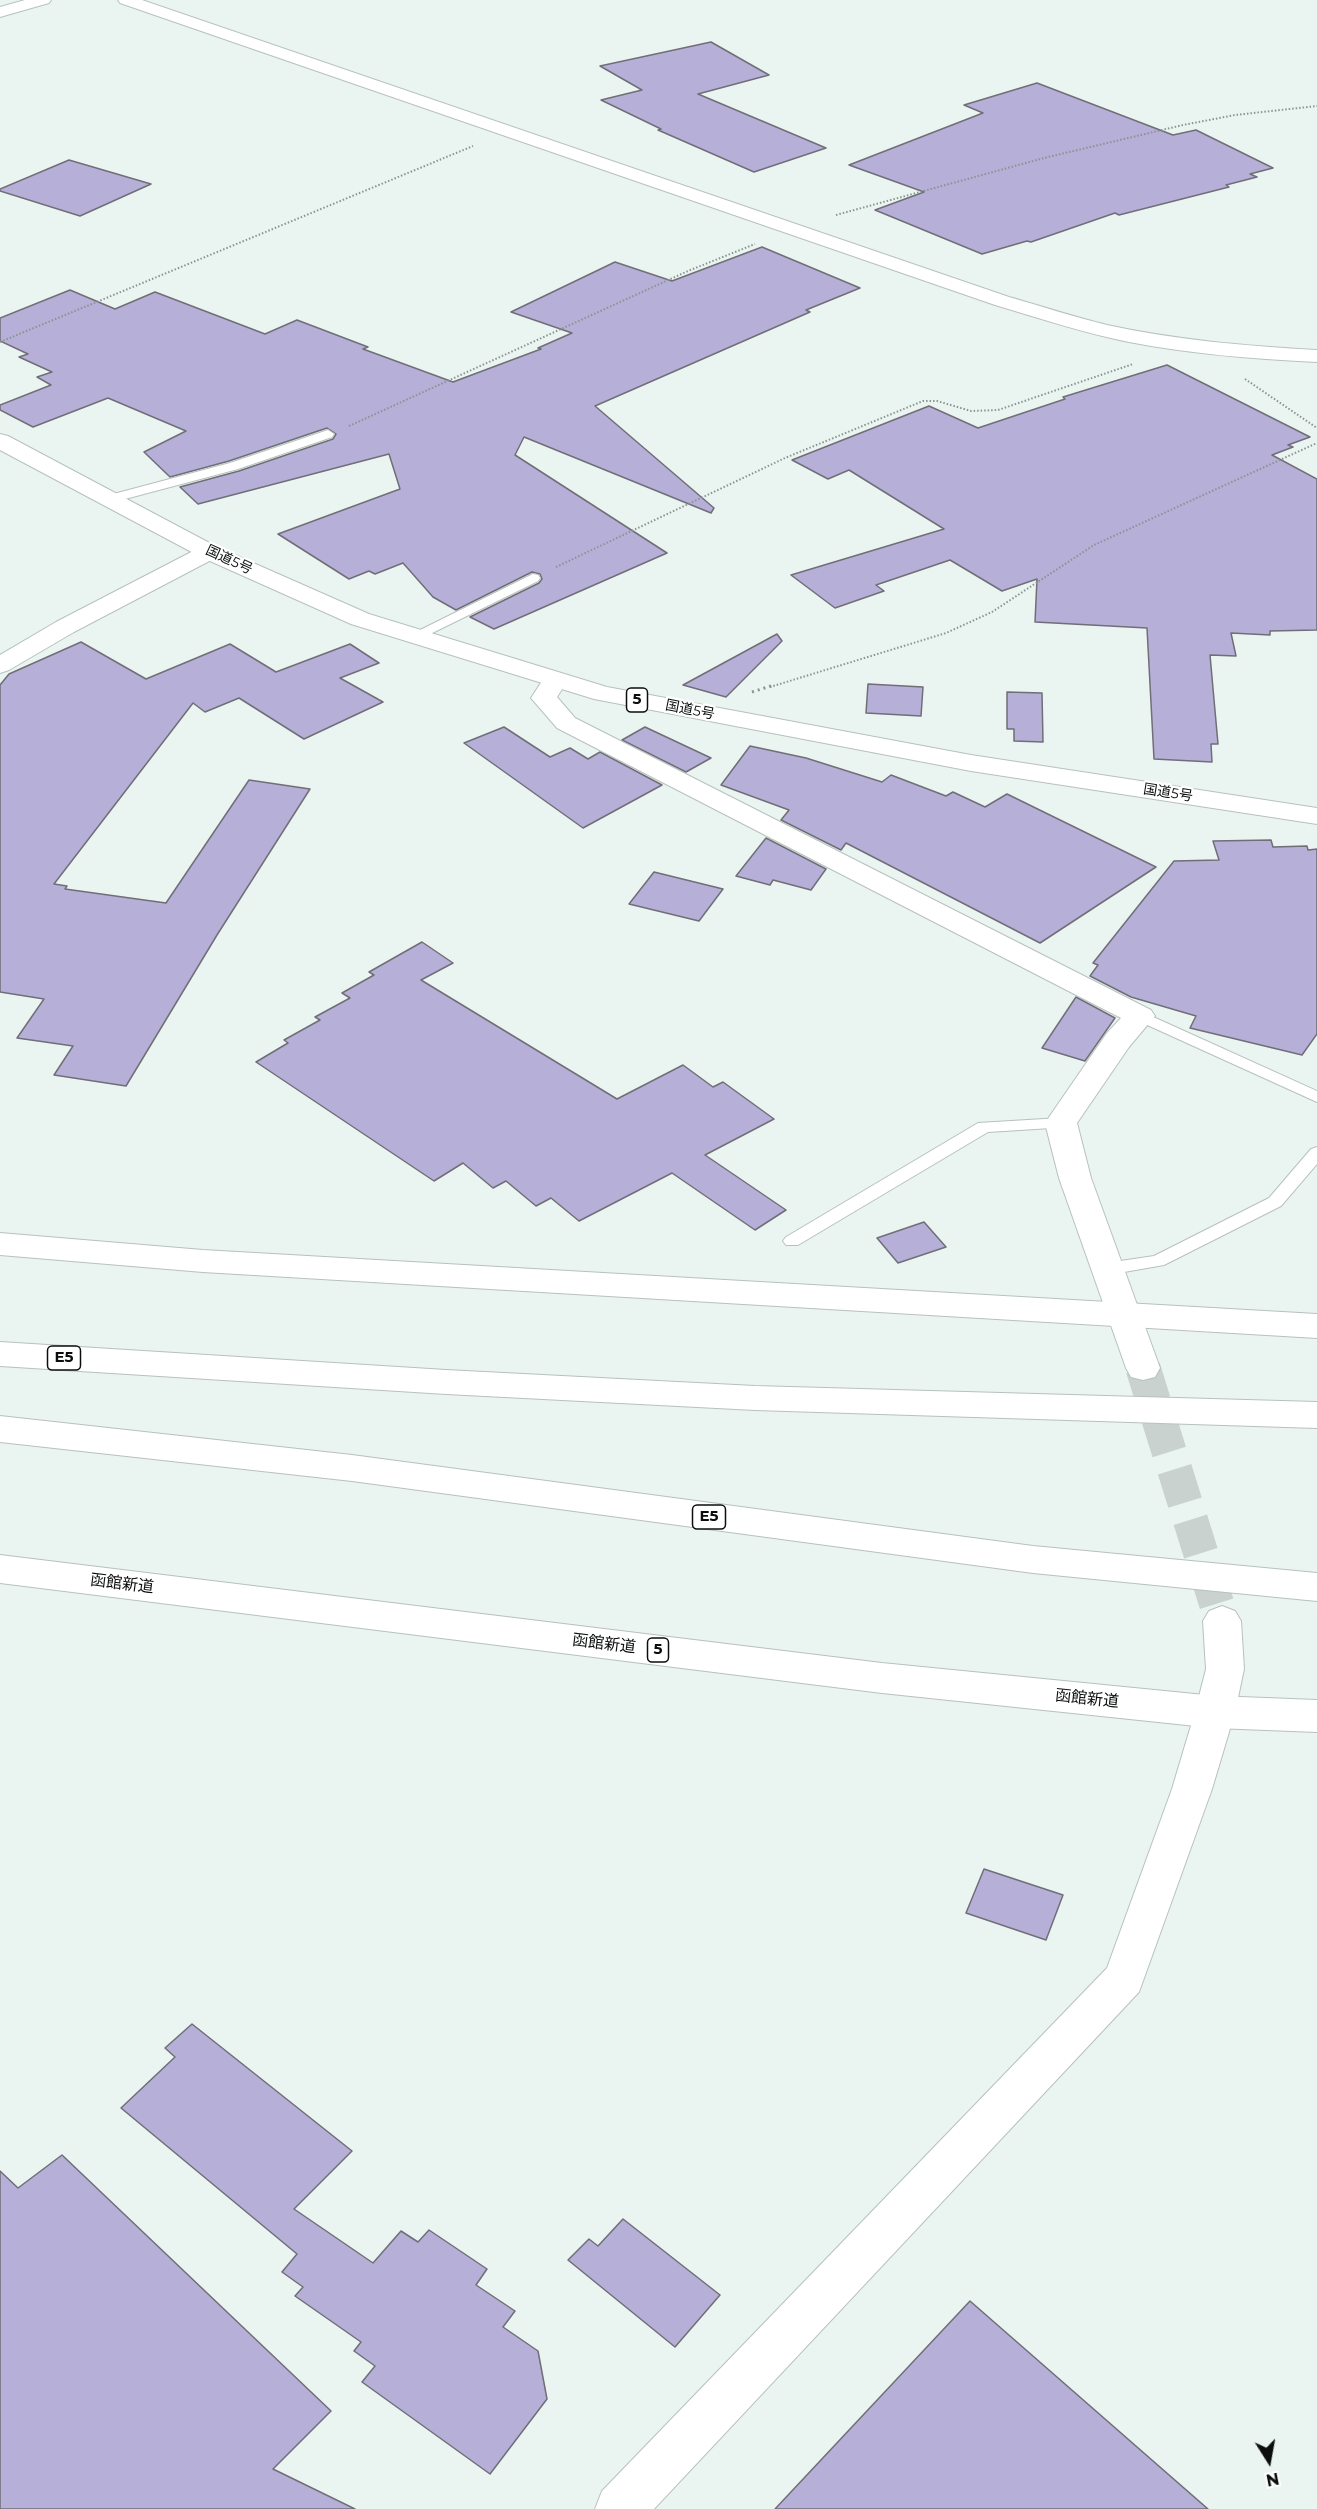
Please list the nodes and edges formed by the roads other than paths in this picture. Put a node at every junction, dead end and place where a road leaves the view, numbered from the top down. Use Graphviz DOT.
graph roads {
  1 [pos="43,0"];
  2 [pos="126,0"];
  3 [pos="0,12"];
  4 [pos="1317,356"];
  5 [pos="327,434"];
  6 [pos="0,441"];
  7 [pos="110,500"];
  8 [pos="209,552"];
  9 [pos="533,578"];
  10 [pos="415,636"];
  11 [pos="0,665"];
  12 [pos="555,681"];
  13 [pos="1317,816"];
  14 [pos="1140,1016"];
  15 [pos="1317,1097"];
  16 [pos="1061,1123"];
  17 [pos="1317,1153"];
  18 [pos="792,1241"];
  19 [pos="0,1244"];
  20 [pos="1107,1269"];
  21 [pos="1124,1315"];
  22 [pos="1317,1326"];
  23 [pos="0,1354"];
  24 [pos="1143,1368"];
  25 [pos="1317,1415"];
  26 [pos="0,1429"];
  27 [pos="0,1569"];
  28 [pos="1317,1587"];
  29 [pos="1222,1621"];
  30 [pos="1215,1712"];
  31 [pos="1317,1716"];
  32 [pos="620,2509"];
  1 -- 3 [label="main road"];
  2 -- 4 [label="main road"];
  5 -- 7 [label="lane"];
  6 -- 7 [label="main road, 国道5号 / 5"];
  7 -- 8 [label="main road, 国道5号 / 5"];
  8 -- 10 [label="main road, 国道5号 / 5"];
  8 -- 11 [label="main road"];
  9 -- 10 [label="lane"];
  10 -- 12 [label="main road, 国道5号 / 5"];
  12 -- 13 [label="main road, 国道5号 / 5"];
  12 -- 14 [label="main road"];
  14 -- 15 [label="lane"];
  14 -- 16 [label="main road"];
  16 -- 18 [label="lane"];
  16 -- 20 [label="main road"];
  17 -- 20 [label="lane"];
  19 -- 21 [label="main road"];
  20 -- 21 [label="main road"];
  21 -- 22 [label="main road"];
  21 -- 24 [label="main road"];
  23 -- 25 [label="main road, E5"];
  26 -- 28 [label="main road, E5"];
  27 -- 30 [label="main road, 函館新道 / 5"];
  29 -- 30 [label="main road"];
  30 -- 31 [label="main road, 函館新道 / 5"];
  30 -- 32 [label="main road"];
}
